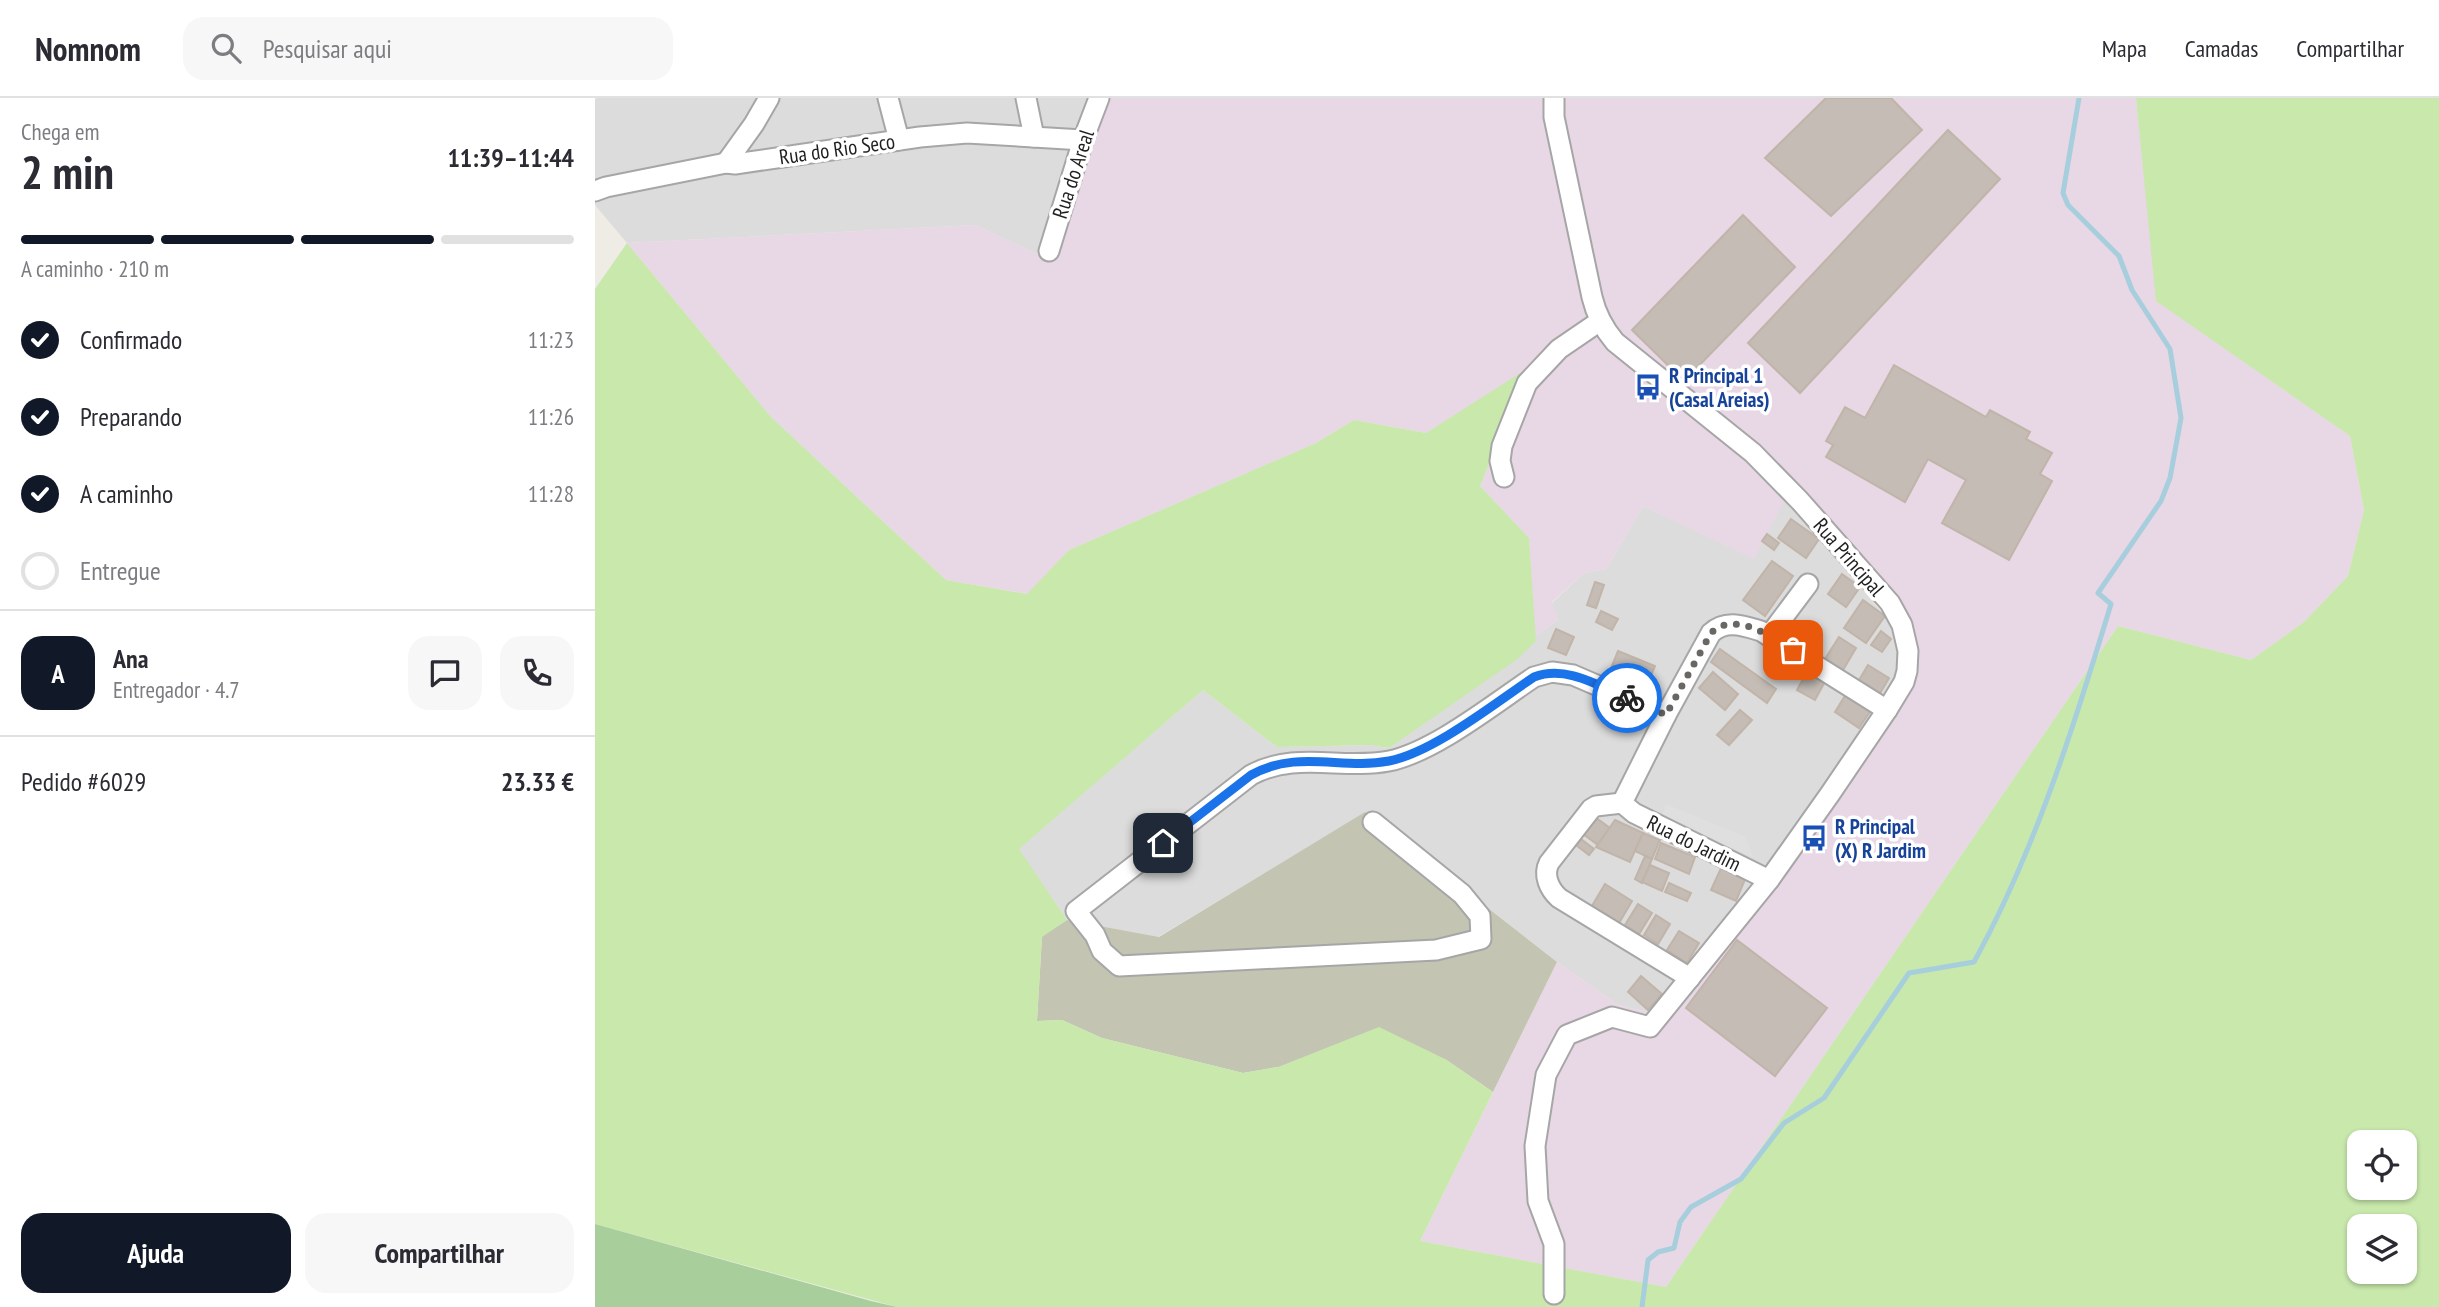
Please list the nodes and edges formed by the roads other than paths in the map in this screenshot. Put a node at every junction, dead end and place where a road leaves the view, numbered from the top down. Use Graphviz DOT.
graph roads {
  1 [pos="769,98"];
  2 [pos="888,98"];
  3 [pos="1026,98"];
  4 [pos="1099,98"];
  5 [pos="1554,98"];
  6 [pos="1034,137"];
  7 [pos="899,140"];
  8 [pos="1083,140"];
  9 [pos="726,163"];
  10 [pos="595,191"];
  11 [pos="1049,251"];
  12 [pos="1600,321"];
  13 [pos="1504,477"];
  14 [pos="1808,584"];
  15 [pos="1769,636"];
  16 [pos="1887,710"];
  17 [pos="1666,715"];
  18 [pos="1622,803"];
  19 [pos="1373,822"];
  20 [pos="1769,880"];
  21 [pos="1690,978"];
  22 [pos="1554,1294"];
  1 -- 9 [label="street"];
  2 -- 7 [label="street"];
  3 -- 6 [label="street"];
  4 -- 8 [label="street, Rua do Areal"];
  5 -- 12 [label="street, Rua Principal"];
  6 -- 7 [label="street, Rua do Rio Seco"];
  6 -- 8 [label="street, Rua do Rio Seco"];
  7 -- 9 [label="street, Rua do Rio Seco"];
  8 -- 11 [label="street, Rua do Areal"];
  9 -- 10 [label="street, Rua do Rio Seco"];
  12 -- 13 [label="street"];
  12 -- 16 [label="street, Rua Principal"];
  14 -- 15 [label="street"];
  15 -- 16 [label="street"];
  15 -- 17 [label="street"];
  16 -- 20 [label="street, Rua Principal"];
  17 -- 18 [label="street"];
  17 -- 19 [label="street"];
  18 -- 20 [label="street, Rua do Jardim"];
  18 -- 21 [label="street"];
  20 -- 21 [label="street, Rua Principal"];
  21 -- 22 [label="street, Rua Principal"];
}
